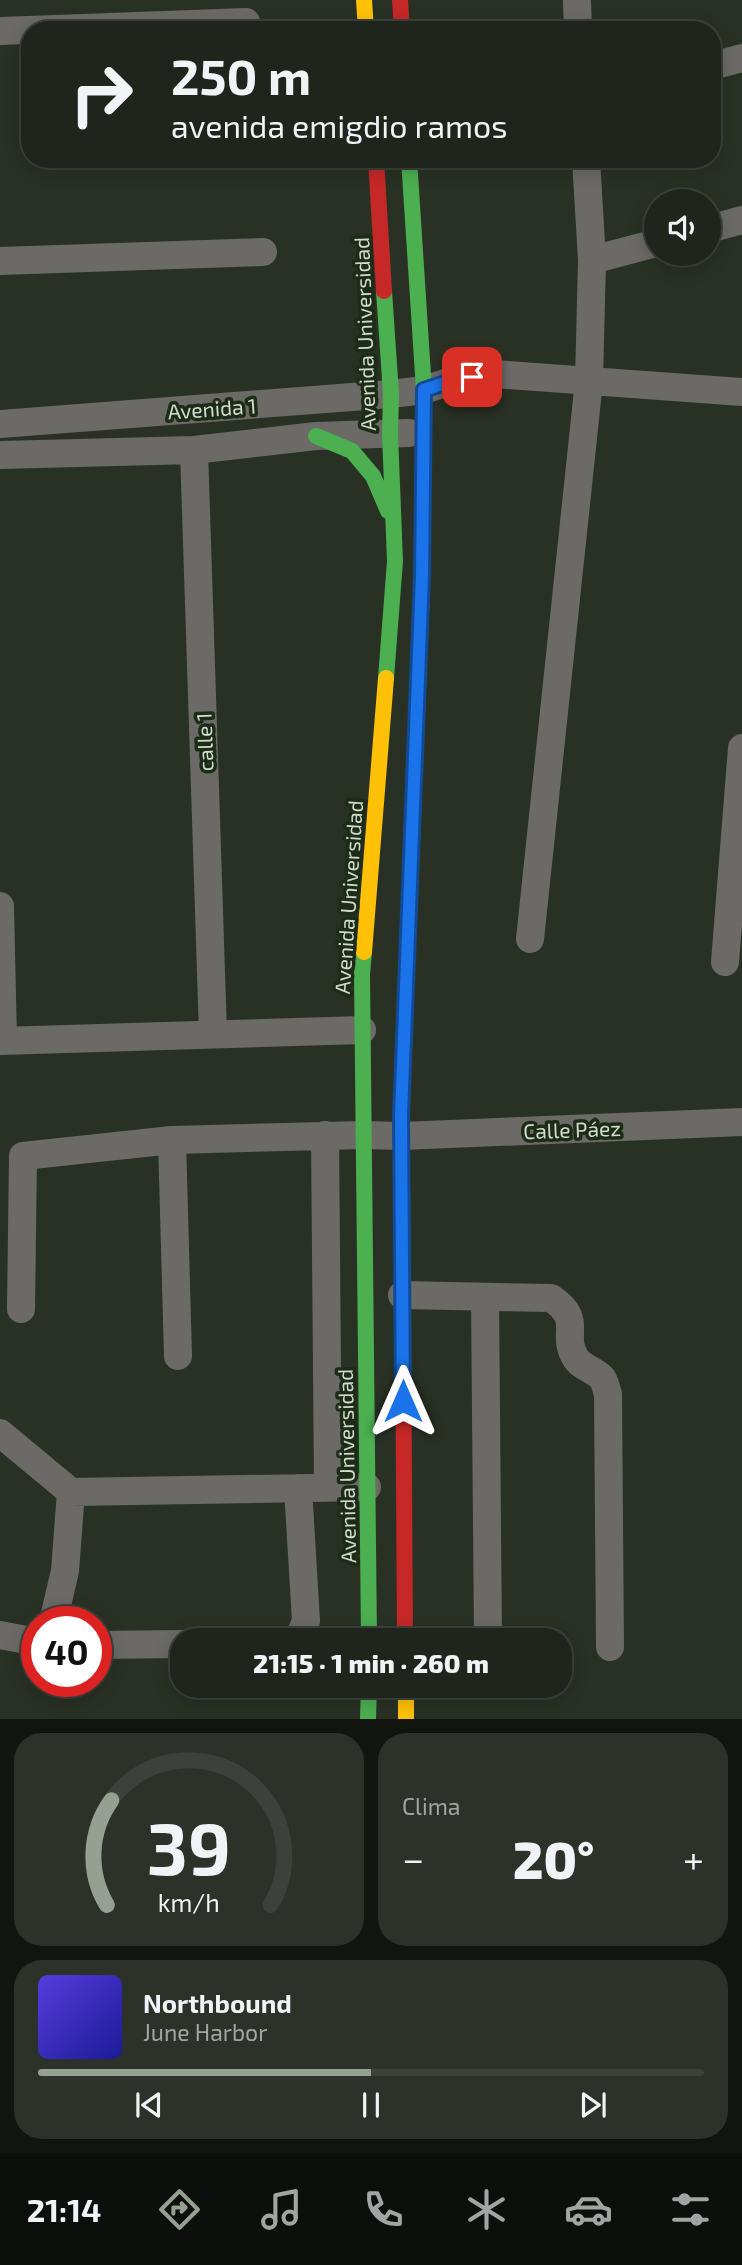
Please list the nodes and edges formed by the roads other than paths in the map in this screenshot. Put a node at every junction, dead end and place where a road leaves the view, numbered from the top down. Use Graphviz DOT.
graph roads {
  1 [pos="402,0"];
  2 [pos="577,0"];
  3 [pos="365,12"];
  4 [pos="402,21"];
  5 [pos="578,21"];
  6 [pos="21,30"];
  7 [pos="0,31"];
  8 [pos="742,58"];
  9 [pos="721,64"];
  10 [pos="377,168"];
  11 [pos="410,168"];
  12 [pos="587,168"];
  13 [pos="742,220"];
  14 [pos="721,226"];
  15 [pos="644,246"];
  16 [pos="264,252"];
  17 [pos="592,260"];
  18 [pos="0,261"];
  19 [pos="589,381"];
  20 [pos="424,390"];
  21 [pos="742,392"];
  22 [pos="391,394"];
  23 [pos="0,424"];
  24 [pos="424,433"];
  25 [pos="390,434"];
  26 [pos="316,436"];
  27 [pos="194,450"];
  28 [pos="0,455"];
  29 [pos="393,523"];
  30 [pos="742,748"];
  31 [pos="0,906"];
  32 [pos="530,939"];
  33 [pos="725,962"];
  34 [pos="362,1030"];
  35 [pos="214,1034"];
  36 [pos="1,1041"];
  37 [pos="742,1122"];
  38 [pos="325,1135"];
  39 [pos="363,1135"];
  40 [pos="402,1136"];
  41 [pos="172,1140"];
  42 [pos="402,1295"];
  43 [pos="485,1297"];
  44 [pos="21,1309"];
  45 [pos="178,1356"];
  46 [pos="0,1433"];
  47 [pos="328,1487"];
  48 [pos="367,1487"];
  49 [pos="298,1488"];
  50 [pos="71,1492"];
  51 [pos="56,1606"];
  52 [pos="303,1628"];
  53 [pos="369,1628"];
  54 [pos="405,1628"];
  55 [pos="488,1628"];
  56 [pos="0,1635"];
  57 [pos="21,1639"];
  58 [pos="170,1644"];
  59 [pos="112,1646"];
  60 [pos="610,1647"];
  61 [pos="369,1698"];
  62 [pos="405,1698"];
  63 [pos="368,1719"];
  64 [pos="406,1719"];
  1 -- 3 [label="street"];
  1 -- 4 [label="street"];
  2 -- 5 [label="street"];
  6 -- 7 [label="street"];
  8 -- 9 [label="street"];
  10 -- 22 [label="street, Avenida Universidad"];
  11 -- 20 [label="street"];
  12 -- 17 [label="street"];
  13 -- 14 [label="street"];
  15 -- 17 [label="street"];
  16 -- 18 [label="street"];
  17 -- 19 [label="street"];
  19 -- 20 [label="street, Avenida 1"];
  19 -- 21 [label="street, Avenida 1"];
  19 -- 32 [label="street"];
  20 -- 22 [label="street, Avenida 1"];
  20 -- 24 [label="street"];
  22 -- 23 [label="street, Avenida 1"];
  22 -- 25 [label="street, Avenida Universidad"];
  24 -- 25 [label="street, Avenida 1"];
  24 -- 40 [label="street"];
  25 -- 26 [label="street, Avenida 1"];
  25 -- 29 [label="street, Avenida Universidad"];
  26 -- 27 [label="street, Avenida 1"];
  26 -- 29 [label="street"];
  27 -- 28 [label="street, Avenida 1"];
  27 -- 35 [label="street, calle 1"];
  29 -- 34 [label="street, Avenida Universidad"];
  30 -- 33 [label="street"];
  31 -- 36 [label="street"];
  34 -- 35 [label="street"];
  34 -- 39 [label="street, Avenida Universidad"];
  35 -- 36 [label="street"];
  37 -- 40 [label="street, Calle Páez"];
  38 -- 39 [label="street, Calle Páez"];
  38 -- 41 [label="street, Calle Páez"];
  38 -- 47 [label="street"];
  39 -- 40 [label="street, Calle Páez"];
  39 -- 48 [label="street, Avenida Universidad"];
  40 -- 42 [label="street"];
  41 -- 44 [label="street, Calle Páez"];
  41 -- 45 [label="street"];
  42 -- 43 [label="street"];
  42 -- 54 [label="street"];
  43 -- 55 [label="street"];
  43 -- 60 [label="street"];
  46 -- 50 [label="street"];
  47 -- 48 [label="street"];
  47 -- 49 [label="street"];
  48 -- 53 [label="street, Avenida Universidad"];
  49 -- 50 [label="street"];
  49 -- 52 [label="street"];
  50 -- 51 [label="street"];
  56 -- 57 [label="street"];
  58 -- 59 [label="street"];
  61 -- 63 [label="street"];
  62 -- 64 [label="street"];
}
